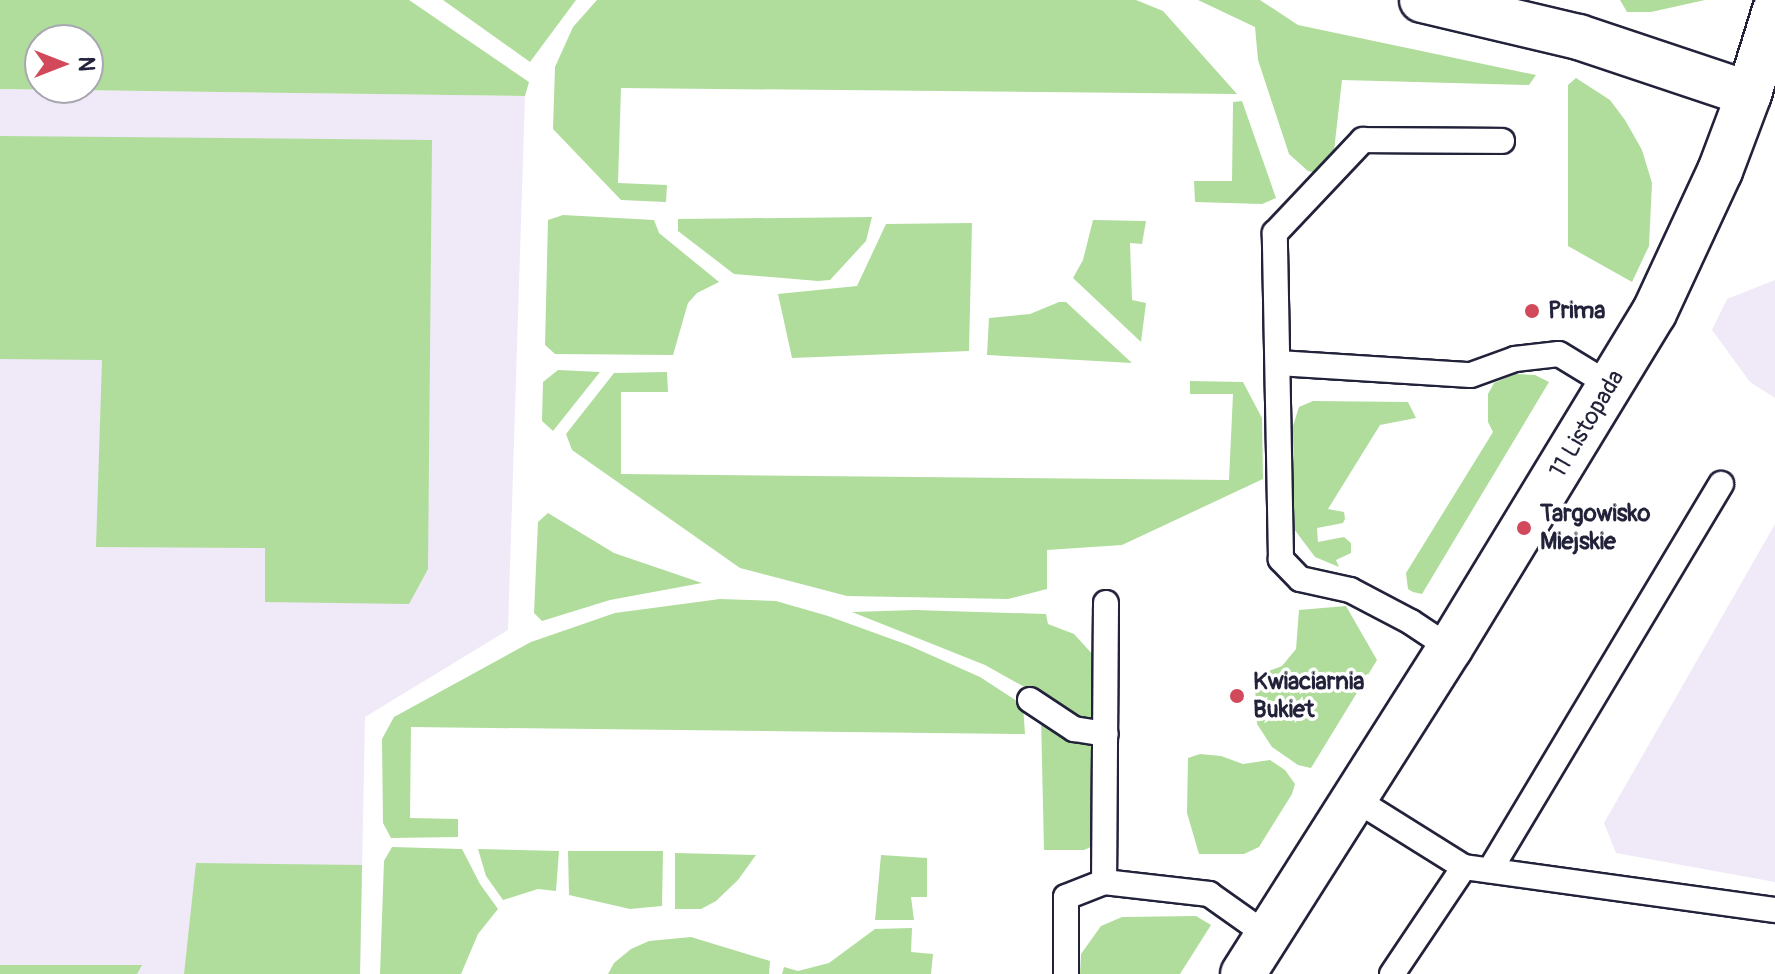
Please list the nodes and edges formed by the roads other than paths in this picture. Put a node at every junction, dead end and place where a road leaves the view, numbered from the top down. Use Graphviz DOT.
graph roads {
  1 [pos="1422,0"];
  2 [pos="1775,10"];
  3 [pos="1749,94"];
  4 [pos="1502,141"];
  5 [pos="1278,363"];
  6 [pos="1610,385"];
  7 [pos="1721,484"];
  8 [pos="1106,603"];
  9 [pos="1450,648"];
  10 [pos="1030,700"];
  11 [pos="1106,734"];
  12 [pos="1355,799"];
  13 [pos="1464,867"];
  14 [pos="1490,870"];
  15 [pos="1104,882"];
  16 [pos="1775,910"];
  17 [pos="1267,935"];
  18 [pos="1066,974"];
  19 [pos="1243,974"];
  20 [pos="1392,974"];
  1 -- 3 [label="street"];
  2 -- 3 [label="street, 11 Listopada"];
  3 -- 6 [label="street, 11 Listopada"];
  4 -- 5 [label="lane"];
  5 -- 6 [label="lane"];
  5 -- 9 [label="lane"];
  6 -- 9 [label="street, 11 Listopada"];
  7 -- 14 [label="lane"];
  8 -- 11 [label="lane"];
  9 -- 12 [label="street, 11 Listopada"];
  10 -- 11 [label="lane"];
  11 -- 15 [label="lane"];
  12 -- 13 [label="lane"];
  12 -- 17 [label="street, 11 Listopada"];
  13 -- 14 [label="lane"];
  13 -- 20 [label="lane"];
  14 -- 16 [label="lane"];
  15 -- 17 [label="lane"];
  15 -- 18 [label="lane"];
  17 -- 19 [label="street, 11 Listopada"];
}
